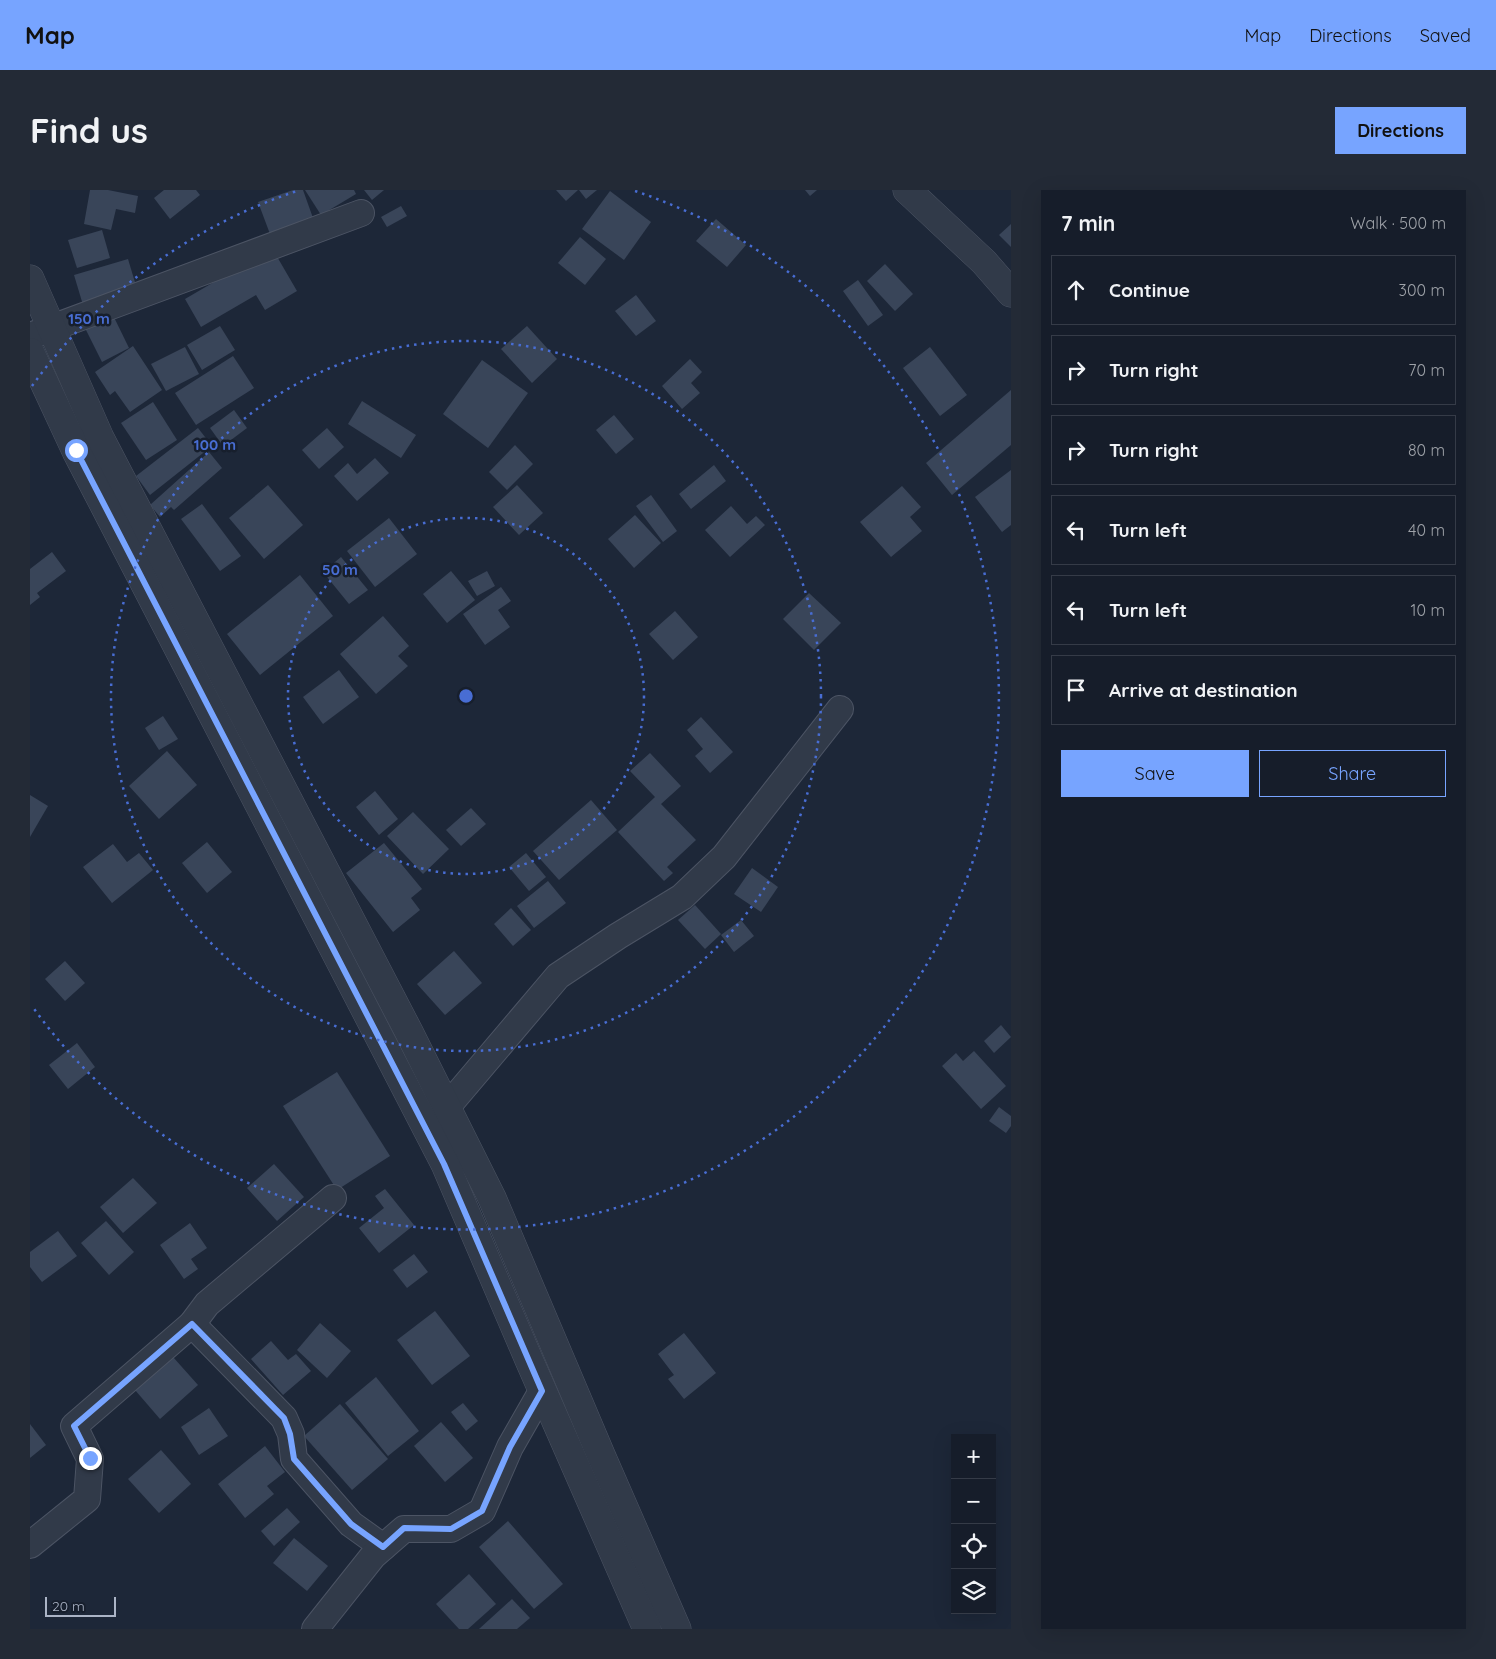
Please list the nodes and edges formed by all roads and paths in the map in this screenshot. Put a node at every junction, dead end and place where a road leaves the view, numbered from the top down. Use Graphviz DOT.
graph roads {
  1 [pos="907,190"];
  2 [pos="360,213"];
  3 [pos="30,279"];
  4 [pos="1011,293"];
  5 [pos="41,332"];
  6 [pos="30,352"];
  7 [pos="840,709"];
  8 [pos="451,1116"];
  9 [pos="430,1136"];
  10 [pos="333,1198"];
  11 [pos="192,1324"];
  12 [pos="542,1391"];
  13 [pos="30,1545"];
  14 [pos="383,1547"];
  15 [pos="315,1629"];
  16 [pos="647,1629"];
  17 [pos="677,1629"];
  1 -- 4 [label="street"];
  2 -- 5 [label="street"];
  3 -- 5 [label="street"];
  5 -- 8 [label="street"];
  6 -- 9 [label="street"];
  7 -- 8 [label="street"];
  8 -- 9 [label="street"];
  8 -- 17 [label="street"];
  9 -- 12 [label="street"];
  10 -- 11 [label="street"];
  11 -- 13 [label="street"];
  11 -- 14 [label="street"];
  12 -- 14 [label="street"];
  12 -- 16 [label="street"];
  14 -- 15 [label="street"];
}
